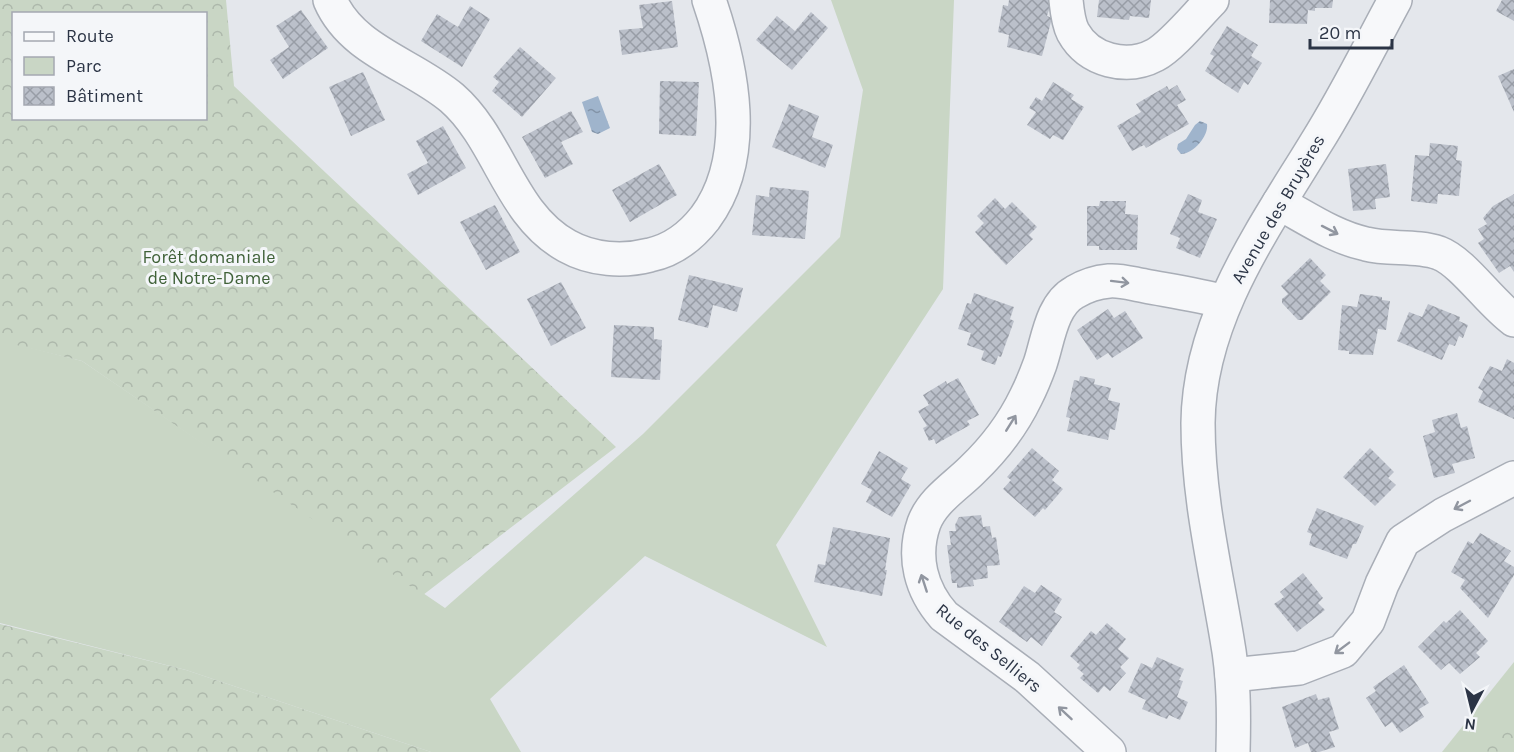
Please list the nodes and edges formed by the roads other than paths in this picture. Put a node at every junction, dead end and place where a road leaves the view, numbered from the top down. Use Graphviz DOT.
graph roads {
  1 [pos="330,0"];
  2 [pos="709,0"];
  3 [pos="1066,0"];
  4 [pos="1212,0"];
  5 [pos="1395,0"];
  6 [pos="1279,203"];
  7 [pos="1225,302"];
  8 [pos="1514,320"];
  9 [pos="1514,478"];
  10 [pos="1232,675"];
  11 [pos="1109,752"];
  12 [pos="1233,752"];
  1 -- 2 [label="street"];
  3 -- 4 [label="street"];
  5 -- 6 [label="street, Avenue des Bruyères"];
  6 -- 7 [label="street, Avenue des Bruyères"];
  6 -- 8 [label="street, one-way"];
  7 -- 10 [label="street, Avenue des Bruyères"];
  11 -- 7 [label="street, Rue des Selliers, one-way"];
  9 -- 10 [label="street, one-way"];
  10 -- 12 [label="street, Avenue des Bruyères"];
}
